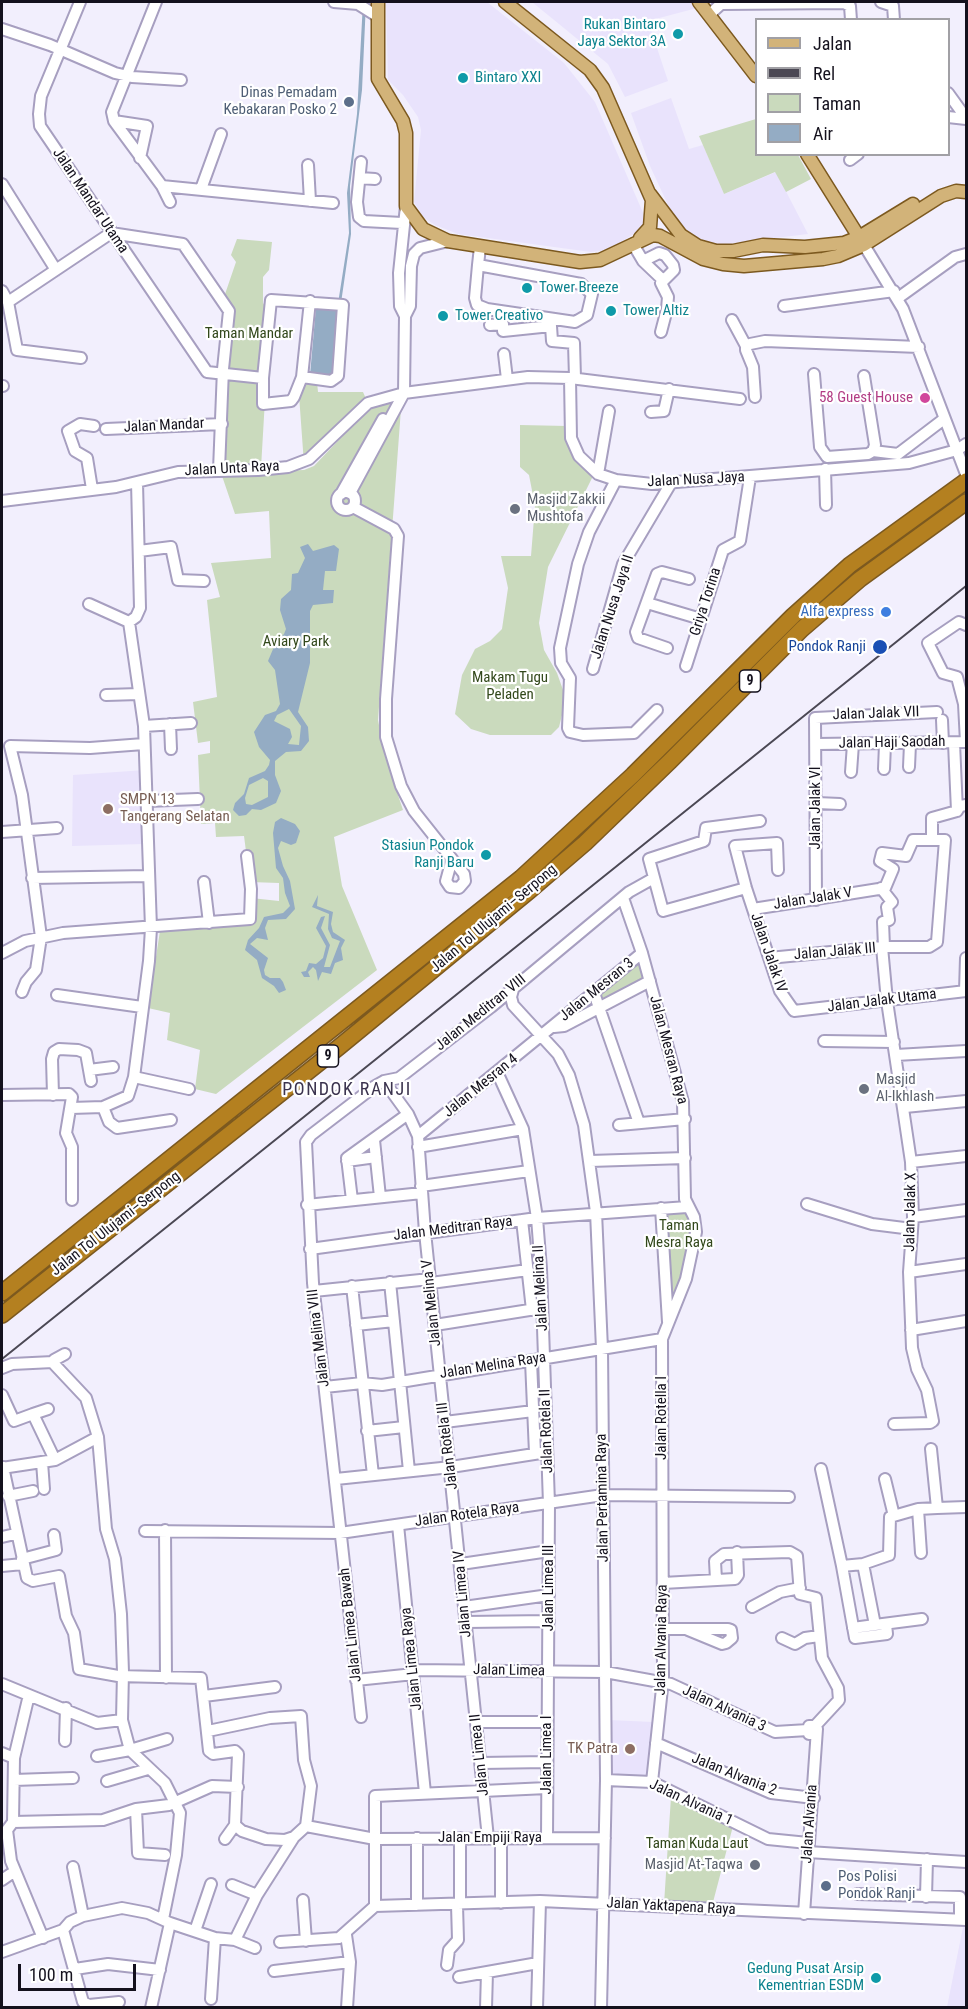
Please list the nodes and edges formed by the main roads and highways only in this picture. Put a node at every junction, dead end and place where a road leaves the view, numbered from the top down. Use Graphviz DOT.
graph roads {
  1 [pos="505,2"];
  2 [pos="699,2"];
  3 [pos="375,10"];
  4 [pos="755,75"];
  5 [pos="808,156"];
  6 [pos="966,183"];
  7 [pos="966,192"];
  8 [pos="650,194"];
  9 [pos="862,241"];
  10 [pos="635,244"];
  11 [pos="763,245"];
  12 [pos="764,263"];
  13 [pos="966,481"];
  14 [pos="966,502"];
  15 [pos="2,1293"];
  16 [pos="2,1315"];
  1 -- 8 [label="main road"];
  2 -- 4 [label="main road"];
  3 -- 10 [label="main road"];
  5 -- 9 [label="main road"];
  6 -- 9 [label="main road"];
  7 -- 9 [label="main road"];
  8 -- 10 [label="main road"];
  8 -- 11 [label="main road"];
  9 -- 11 [label="main road"];
  9 -- 12 [label="main road"];
  10 -- 12 [label="main road"];
  11 -- 12 [label="main road"];
  13 -- 15 [label="highway, Jalan Tol Ulujami–Serpong / 9"];
  14 -- 16 [label="highway, Jalan Tol Ulujami–Serpong / 9"];
}
